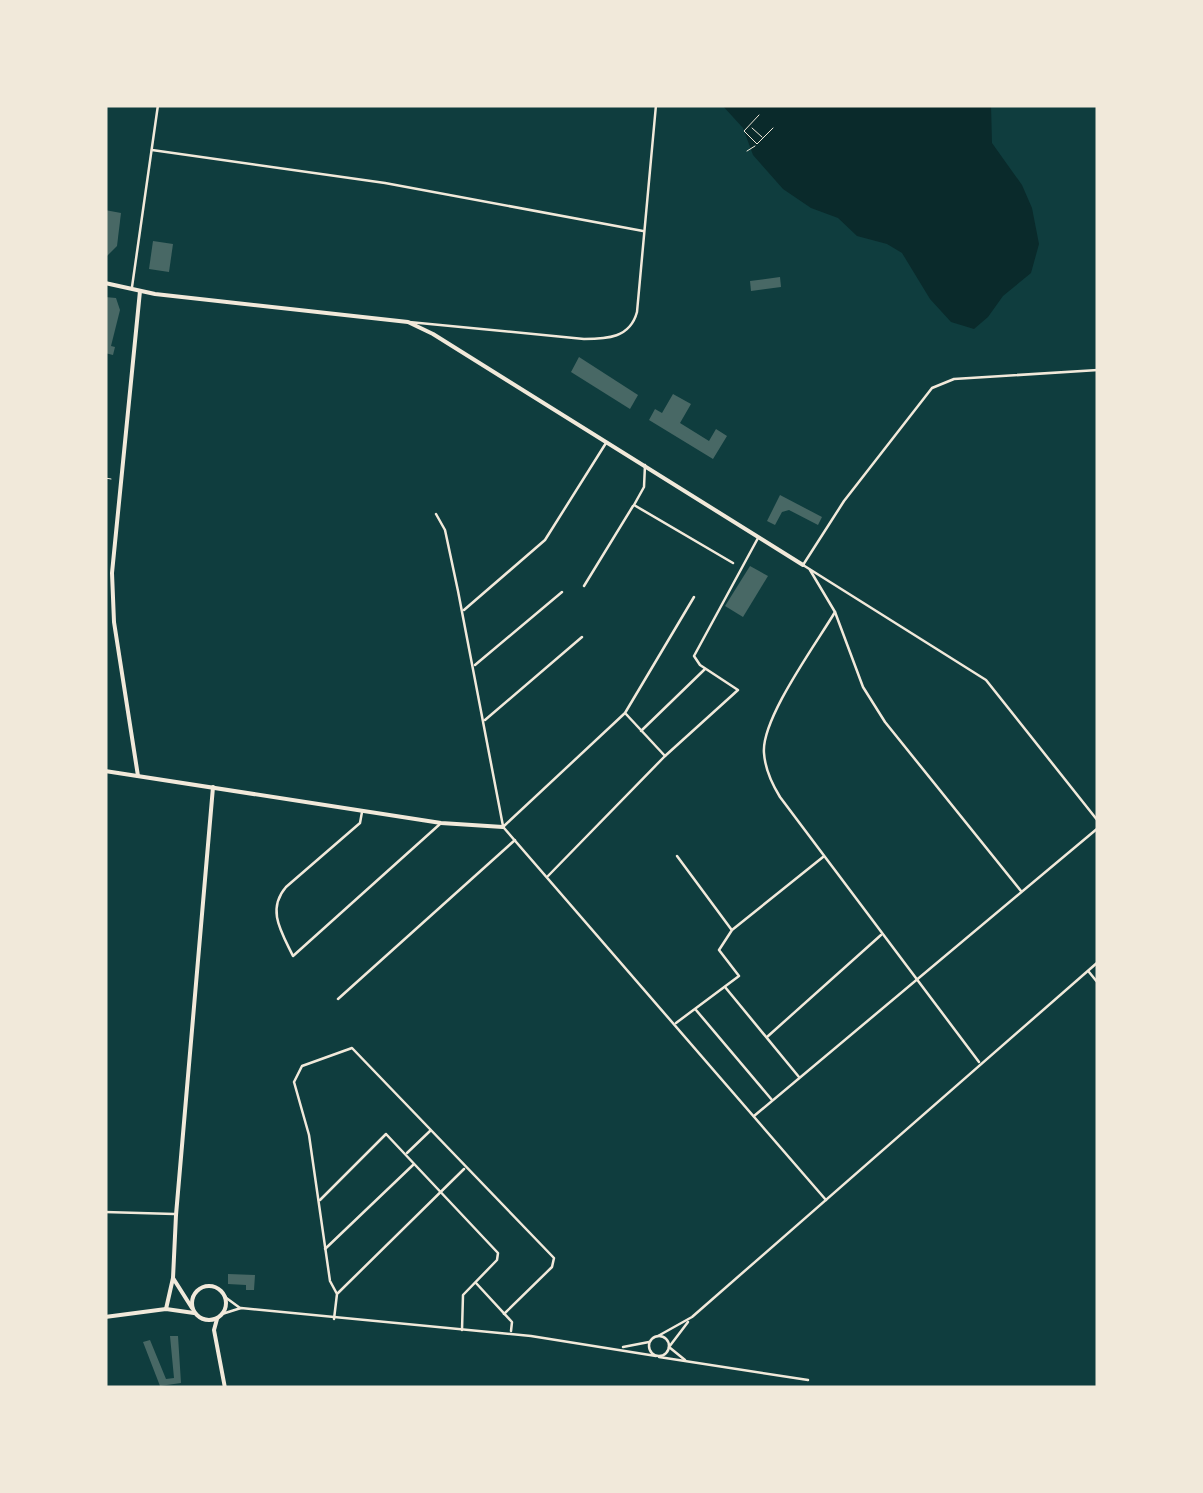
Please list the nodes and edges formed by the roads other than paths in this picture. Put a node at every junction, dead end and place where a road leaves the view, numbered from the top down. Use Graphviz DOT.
graph roads {
  1 [pos="158,105"];
  2 [pos="656,105"];
  3 [pos="152,150"];
  4 [pos="643,231"];
  5 [pos="105,283"];
  6 [pos="132,289"];
  7 [pos="140,291"];
  8 [pos="408,322"];
  9 [pos="1098,370"];
  10 [pos="606,442"];
  11 [pos="645,465"];
  12 [pos="634,505"];
  13 [pos="436,514"];
  14 [pos="759,537"];
  15 [pos="733,564"];
  16 [pos="806,566"];
  17 [pos="584,586"];
  18 [pos="562,592"];
  19 [pos="694,597"];
  20 [pos="462,612"];
  21 [pos="835,612"];
  22 [pos="582,637"];
  23 [pos="473,666"];
  24 [pos="705,669"];
  25 [pos="625,713"];
  26 [pos="484,721"];
  27 [pos="641,731"];
  28 [pos="665,756"];
  29 [pos="136,762"];
  30 [pos="105,771"];
  31 [pos="122,774"];
  32 [pos="138,776"];
  33 [pos="213,787"];
  34 [pos="362,810"];
  35 [pos="1098,822"];
  36 [pos="442,823"];
  37 [pos="503,827"];
  38 [pos="1098,828"];
  39 [pos="514,840"];
  40 [pos="678,856"];
  41 [pos="825,856"];
  42 [pos="547,877"];
  43 [pos="1022,892"];
  44 [pos="732,930"];
  45 [pos="882,934"];
  46 [pos="1098,962"];
  47 [pos="1088,970"];
  48 [pos="916,981"];
  49 [pos="1098,983"];
  50 [pos="725,986"];
  51 [pos="338,999"];
  52 [pos="696,1009"];
  53 [pos="675,1024"];
  54 [pos="766,1037"];
  55 [pos="981,1064"];
  56 [pos="800,1078"];
  57 [pos="773,1101"];
  58 [pos="754,1116"];
  59 [pos="431,1130"];
  60 [pos="405,1155"];
  61 [pos="414,1164"];
  62 [pos="467,1167"];
  63 [pos="441,1192"];
  64 [pos="826,1200"];
  65 [pos="319,1201"];
  66 [pos="105,1212"];
  67 [pos="176,1214"];
  68 [pos="324,1250"];
  69 [pos="174,1278"];
  70 [pos="474,1282"];
  71 [pos="180,1290"];
  72 [pos="195,1294"];
  73 [pos="337,1294"];
  74 [pos="225,1298"];
  75 [pos="187,1301"];
  76 [pos="241,1308"];
  77 [pos="174,1309"];
  78 [pos="166,1310"];
  79 [pos="194,1311"];
  80 [pos="504,1314"];
  81 [pos="220,1316"];
  82 [pos="105,1317"];
  83 [pos="692,1317"];
  84 [pos="334,1319"];
  85 [pos="205,1320"];
  86 [pos="214,1330"];
  87 [pos="462,1330"];
  88 [pos="510,1334"];
  89 [pos="658,1336"];
  90 [pos="650,1342"];
  91 [pos="669,1347"];
  92 [pos="617,1348"];
  93 [pos="658,1356"];
  94 [pos="688,1362"];
  95 [pos="808,1380"];
  96 [pos="225,1388"];
  1 -- 3 [label="street"];
  2 -- 4 [label="street"];
  3 -- 4 [label="street"];
  3 -- 6 [label="street"];
  4 -- 8 [label="street"];
  5 -- 6 [label="street"];
  6 -- 7 [label="street"];
  7 -- 8 [label="street"];
  7 -- 29 [label="street"];
  8 -- 10 [label="street"];
  9 -- 16 [label="street"];
  10 -- 11 [label="street"];
  10 -- 20 [label="street"];
  11 -- 12 [label="street"];
  11 -- 14 [label="street"];
  12 -- 15 [label="street"];
  12 -- 17 [label="street"];
  13 -- 20 [label="street"];
  14 -- 16 [label="street"];
  14 -- 24 [label="street"];
  16 -- 21 [label="street"];
  16 -- 35 [label="street"];
  18 -- 23 [label="street"];
  19 -- 25 [label="street"];
  20 -- 23 [label="street"];
  21 -- 41 [label="street"];
  21 -- 43 [label="street"];
  22 -- 26 [label="street"];
  23 -- 26 [label="street"];
  24 -- 27 [label="street"];
  24 -- 28 [label="street"];
  25 -- 27 [label="street"];
  25 -- 37 [label="street"];
  26 -- 37 [label="street"];
  27 -- 28 [label="street"];
  28 -- 42 [label="street"];
  29 -- 31 [label="street"];
  29 -- 32 [label="street"];
  30 -- 31 [label="street"];
  31 -- 32 [label="street"];
  32 -- 33 [label="street"];
  33 -- 34 [label="street"];
  33 -- 67 [label="street"];
  34 -- 36 [label="street"];
  34 -- 36 [label="street"];
  36 -- 37 [label="street"];
  37 -- 39 [label="street"];
  38 -- 43 [label="street"];
  39 -- 42 [label="street"];
  39 -- 51 [label="street"];
  40 -- 44 [label="street"];
  41 -- 44 [label="street"];
  41 -- 45 [label="street"];
  42 -- 53 [label="street"];
  43 -- 48 [label="street"];
  44 -- 50 [label="street"];
  45 -- 48 [label="street"];
  45 -- 54 [label="street"];
  46 -- 47 [label="street"];
  47 -- 49 [label="street"];
  47 -- 55 [label="street"];
  48 -- 55 [label="street"];
  48 -- 56 [label="street"];
  50 -- 52 [label="street"];
  50 -- 54 [label="street"];
  52 -- 53 [label="street"];
  52 -- 57 [label="street"];
  53 -- 58 [label="street"];
  54 -- 56 [label="street"];
  55 -- 64 [label="street"];
  56 -- 57 [label="street"];
  57 -- 58 [label="street"];
  58 -- 64 [label="street"];
  59 -- 60 [label="street"];
  59 -- 62 [label="street"];
  59 -- 65 [label="street"];
  60 -- 61 [label="street"];
  60 -- 65 [label="street"];
  61 -- 63 [label="street"];
  61 -- 68 [label="street"];
  62 -- 63 [label="street"];
  62 -- 80 [label="street"];
  63 -- 70 [label="street"];
  63 -- 73 [label="street"];
  64 -- 83 [label="street"];
  65 -- 68 [label="street"];
  66 -- 67 [label="street"];
  67 -- 69 [label="street"];
  68 -- 73 [label="street"];
  69 -- 71 [label="street"];
  69 -- 78 [label="street"];
  70 -- 80 [label="street"];
  70 -- 87 [label="street"];
  71 -- 72 [label="street"];
  71 -- 75 [label="street"];
  72 -- 74 [label="street"];
  72 -- 75 [label="street"];
  72 -- 79 [label="street"];
  73 -- 84 [label="street"];
  74 -- 76 [label="street"];
  74 -- 81 [label="street"];
  75 -- 77 [label="street"];
  75 -- 79 [label="street"];
  76 -- 81 [label="street"];
  76 -- 84 [label="street"];
  77 -- 78 [label="street"];
  77 -- 79 [label="street"];
  78 -- 82 [label="street"];
  79 -- 85 [label="street"];
  80 -- 88 [label="street"];
  81 -- 85 [label="street"];
  81 -- 86 [label="street"];
  83 -- 89 [label="street"];
  83 -- 91 [label="street"];
  84 -- 87 [label="street"];
  85 -- 86 [label="street"];
  86 -- 96 [label="street"];
  87 -- 88 [label="street"];
  88 -- 92 [label="street"];
  89 -- 90 [label="street"];
  89 -- 91 [label="street"];
  90 -- 92 [label="street"];
  90 -- 93 [label="street"];
  91 -- 93 [label="street"];
  91 -- 94 [label="street"];
  92 -- 93 [label="street"];
  93 -- 94 [label="street"];
  94 -- 95 [label="street"];
}
